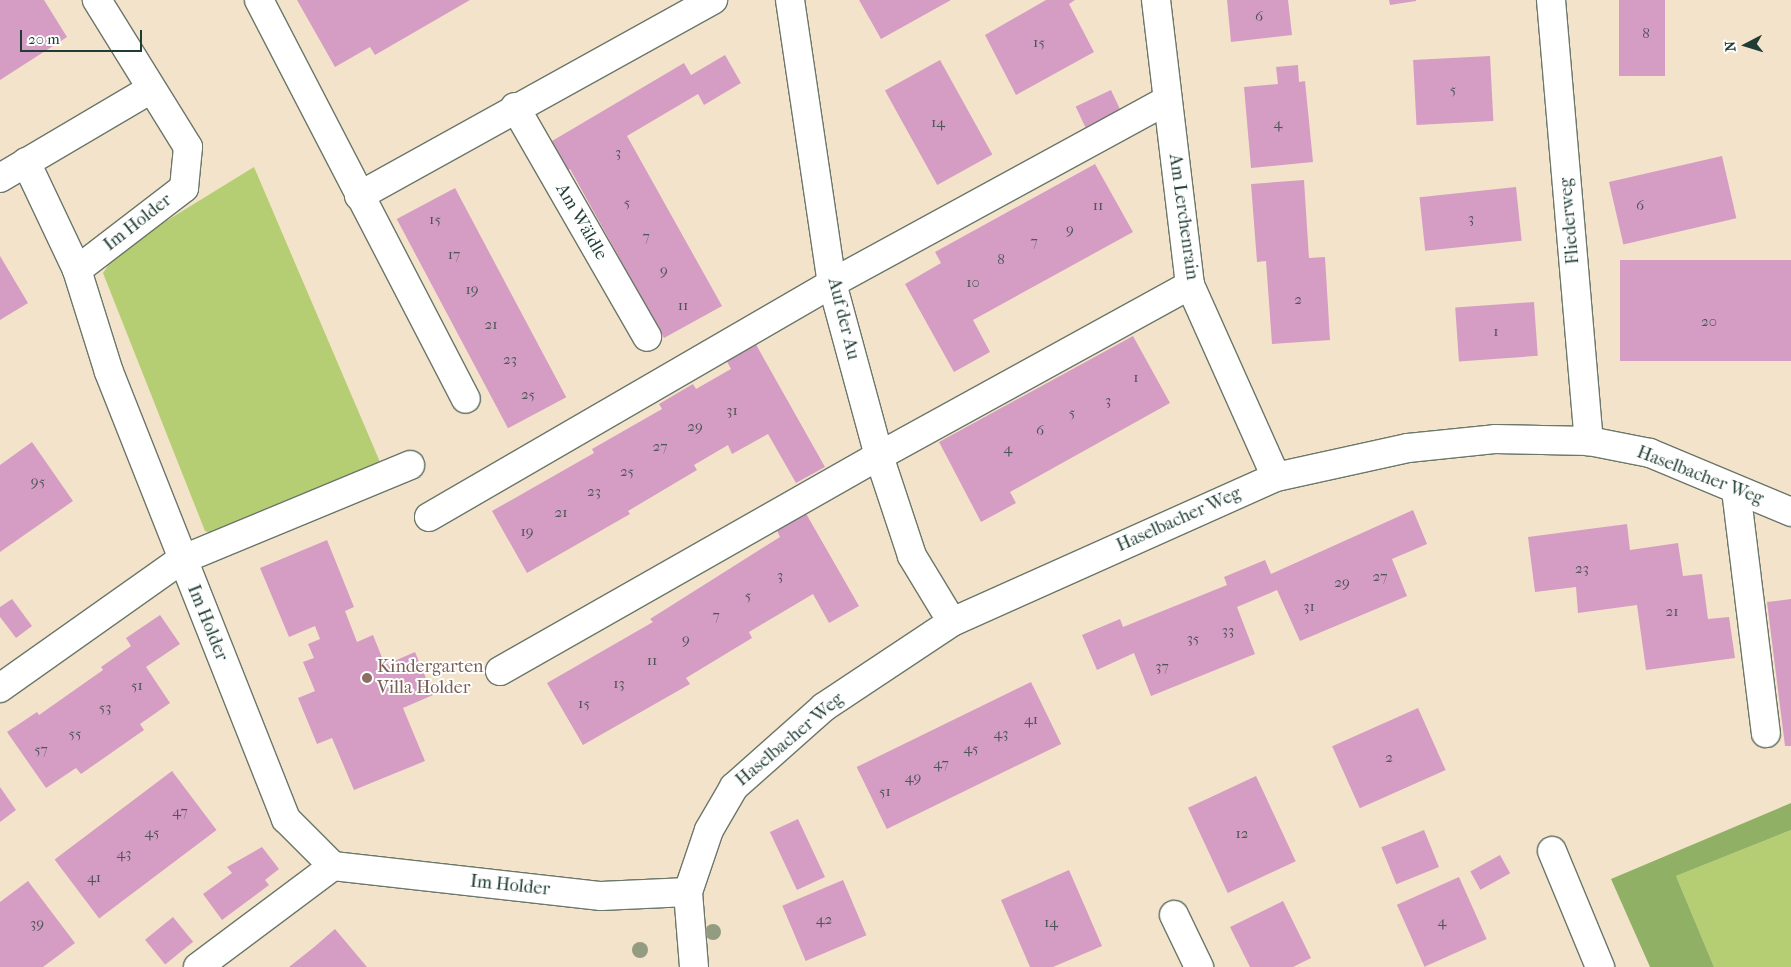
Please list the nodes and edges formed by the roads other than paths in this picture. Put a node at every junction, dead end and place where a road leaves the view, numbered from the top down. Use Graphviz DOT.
graph roads {
  1 [pos="97,0"];
  2 [pos="259,0"];
  3 [pos="713,0"];
  4 [pos="790,0"];
  5 [pos="1156,0"];
  6 [pos="1551,0"];
  7 [pos="151,88"];
  8 [pos="1168,100"];
  9 [pos="515,107"];
  10 [pos="26,162"];
  11 [pos="0,178"];
  12 [pos="359,196"];
  13 [pos="77,270"];
  14 [pos="832,283"];
  15 [pos="1190,285"];
  16 [pos="647,337"];
  17 [pos="466,399"];
  18 [pos="1590,441"];
  19 [pos="879,456"];
  20 [pos="410,465"];
  21 [pos="1276,477"];
  22 [pos="1736,490"];
  23 [pos="1791,512"];
  24 [pos="429,517"];
  25 [pos="181,560"];
  26 [pos="952,622"];
  27 [pos="500,671"];
  28 [pos="0,688"];
  29 [pos="1766,733"];
  30 [pos="1552,851"];
  31 [pos="333,866"];
  32 [pos="688,892"];
  33 [pos="1174,915"];
  34 [pos="198,967"];
  35 [pos="694,967"];
  36 [pos="1199,967"];
  37 [pos="1600,967"];
  1 -- 7 [label="street, Im Holder"];
  2 -- 12 [label="street"];
  3 -- 9 [label="street"];
  4 -- 14 [label="street, Auf der Au"];
  5 -- 8 [label="street, Am Lerchenrain"];
  6 -- 18 [label="street, Fliederweg"];
  7 -- 10 [label="street"];
  7 -- 13 [label="street, Im Holder"];
  8 -- 14 [label="street"];
  8 -- 15 [label="street, Am Lerchenrain"];
  9 -- 12 [label="street"];
  9 -- 16 [label="street, Am Wäldle"];
  10 -- 11 [label="street"];
  10 -- 13 [label="street, Im Holder"];
  12 -- 17 [label="street"];
  13 -- 25 [label="street, Im Holder"];
  14 -- 19 [label="street, Auf der Au"];
  14 -- 24 [label="street"];
  15 -- 19 [label="street"];
  15 -- 21 [label="street, Am Lerchenrain"];
  18 -- 21 [label="street, Haselbacher Weg"];
  18 -- 22 [label="street, Haselbacher Weg"];
  19 -- 26 [label="street, Auf der Au"];
  19 -- 27 [label="street"];
  20 -- 25 [label="street"];
  21 -- 26 [label="street, Haselbacher Weg"];
  22 -- 23 [label="street, Haselbacher Weg"];
  22 -- 29 [label="street"];
  25 -- 28 [label="street, Im Holder"];
  25 -- 31 [label="street, Im Holder"];
  26 -- 32 [label="street, Haselbacher Weg"];
  30 -- 37 [label="street"];
  31 -- 32 [label="street, Im Holder"];
  31 -- 34 [label="street"];
  32 -- 35 [label="street"];
  33 -- 36 [label="street"];
}
